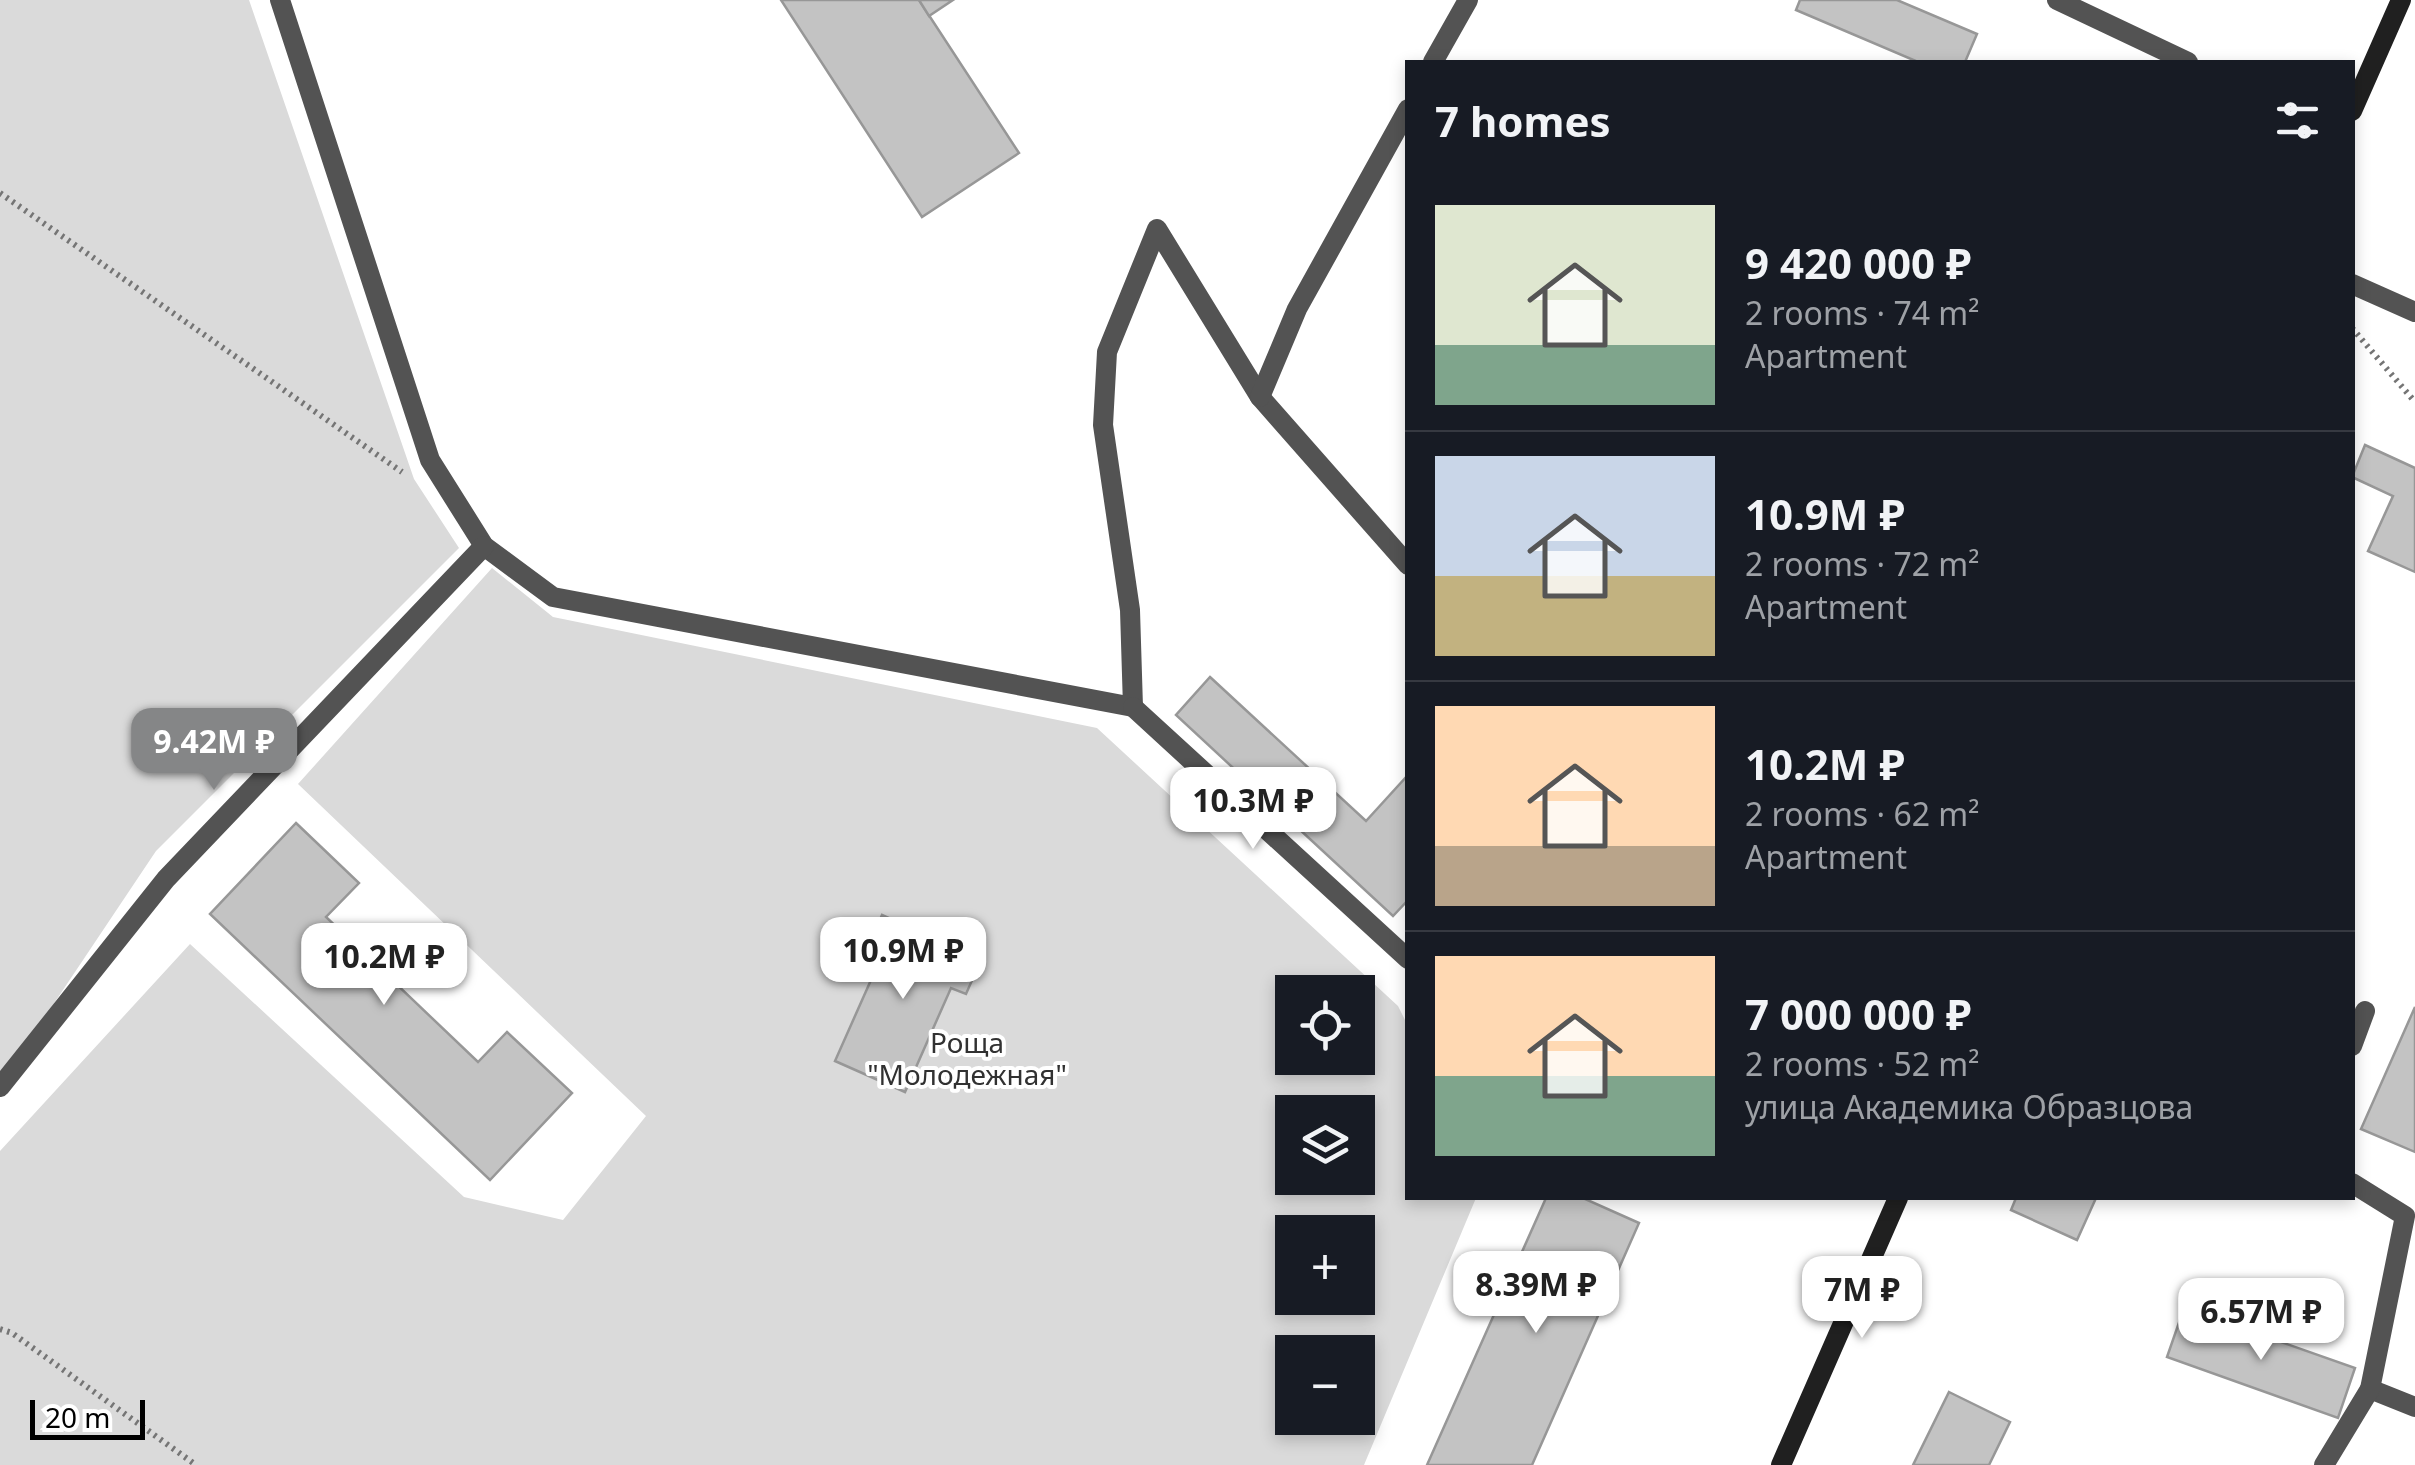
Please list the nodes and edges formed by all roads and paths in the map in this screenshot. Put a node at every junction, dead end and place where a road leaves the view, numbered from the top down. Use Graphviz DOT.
graph roads {
  1 [pos="280,0"];
  2 [pos="1468,0"];
  3 [pos="2057,0"];
  4 [pos="2401,0"];
  5 [pos="1435,60"];
  6 [pos="2184,60"];
  7 [pos="2355,104"];
  8 [pos="1405,114"];
  9 [pos="0,194"];
  10 [pos="2355,285"];
  11 [pos="2415,312"];
  12 [pos="2355,332"];
  13 [pos="1260,397"];
  14 [pos="2415,402"];
  15 [pos="416,482"];
  16 [pos="484,546"];
  17 [pos="1405,563"];
  18 [pos="1132,707"];
  19 [pos="1405,956"];
  20 [pos="2365,1011"];
  21 [pos="2355,1038"];
  22 [pos="0,1087"];
  23 [pos="2355,1185"];
  24 [pos="1897,1200"];
  25 [pos="4,1330"];
  26 [pos="2370,1389"];
  27 [pos="2415,1408"];
  28 [pos="196,1465"];
  29 [pos="1780,1465"];
  30 [pos="2324,1465"];
  1 -- 16 [label="street"];
  2 -- 5 [label="street"];
  3 -- 6 [label="street"];
  4 -- 7 [label="street"];
  8 -- 13 [label="street"];
  9 -- 15 [label="path"];
  10 -- 11 [label="street"];
  12 -- 14 [label="path"];
  13 -- 17 [label="street"];
  13 -- 18 [label="street"];
  16 -- 18 [label="street"];
  16 -- 22 [label="street"];
  18 -- 19 [label="street"];
  20 -- 21 [label="street"];
  23 -- 26 [label="street"];
  24 -- 29 [label="street"];
  25 -- 28 [label="path"];
  26 -- 27 [label="street"];
  26 -- 30 [label="street"];
}
